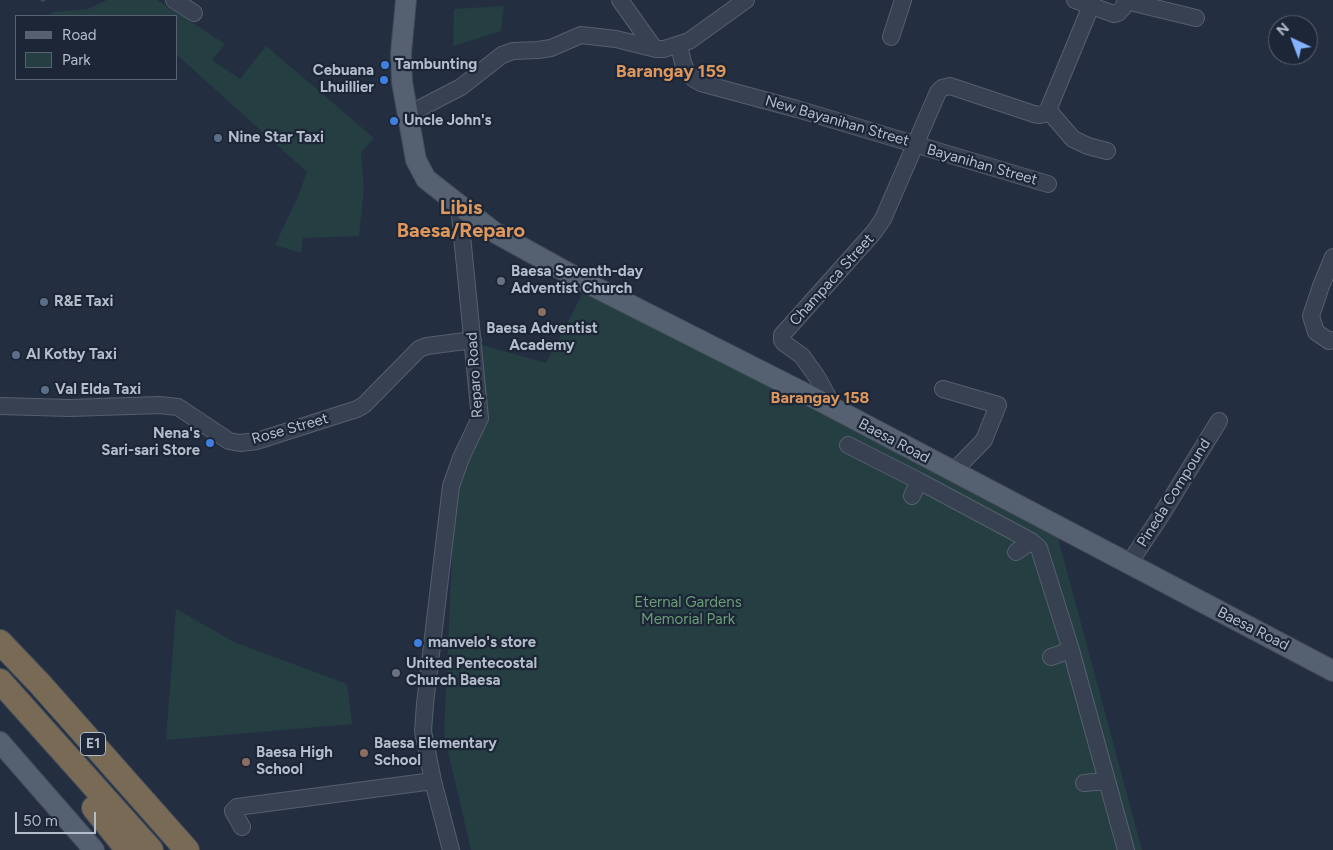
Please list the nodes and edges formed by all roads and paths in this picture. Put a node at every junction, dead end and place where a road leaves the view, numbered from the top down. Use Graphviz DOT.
graph roads {
  1 [pos="174,0"];
  2 [pos="406,0"];
  3 [pos="620,0"];
  4 [pos="903,0"];
  5 [pos="1075,0"];
  6 [pos="1126,0"];
  7 [pos="742,1"];
  8 [pos="1091,6"];
  9 [pos="194,13"];
  10 [pos="1196,18"];
  11 [pos="891,37"];
  12 [pos="679,45"];
  13 [pos="654,48"];
  14 [pos="1048,110"];
  15 [pos="407,115"];
  16 [pos="915,145"];
  17 [pos="1107,152"];
  18 [pos="1048,184"];
  19 [pos="460,205"];
  20 [pos="1333,257"];
  21 [pos="1327,285"];
  22 [pos="473,340"];
  23 [pos="1333,340"];
  24 [pos="943,389"];
  25 [pos="824,403"];
  26 [pos="0,406"];
  27 [pos="1219,421"];
  28 [pos="848,445"];
  29 [pos="953,472"];
  30 [pos="919,481"];
  31 [pos="912,496"];
  32 [pos="1031,541"];
  33 [pos="1016,552"];
  34 [pos="1128,564"];
  35 [pos="0,642"];
  36 [pos="1071,650"];
  37 [pos="1051,657"];
  38 [pos="1333,671"];
  39 [pos="0,680"];
  40 [pos="0,692"];
  41 [pos="0,742"];
  42 [pos="433,781"];
  43 [pos="1107,781"];
  44 [pos="1084,783"];
  45 [pos="242,827"];
  46 [pos="186,849"];
  47 [pos="94,850"];
  48 [pos="128,850"];
  49 [pos="151,850"];
  50 [pos="451,850"];
  51 [pos="1126,850"];
  1 -- 9 [label="street"];
  2 -- 15 [label="main road"];
  3 -- 13 [label="street"];
  4 -- 11 [label="street"];
  5 -- 8 [label="street"];
  6 -- 8 [label="street"];
  6 -- 10 [label="street"];
  7 -- 12 [label="street"];
  8 -- 14 [label="street"];
  12 -- 13 [label="street"];
  12 -- 16 [label="street, New Bayanihan Street"];
  13 -- 15 [label="street"];
  14 -- 16 [label="street, New Bayanihan Street"];
  14 -- 17 [label="street"];
  15 -- 19 [label="main road"];
  16 -- 18 [label="street, Bayanihan Street"];
  16 -- 25 [label="street, Champaca Street"];
  19 -- 22 [label="street, Reparo Road"];
  19 -- 25 [label="main road, Baesa Road"];
  20 -- 21 [label="street"];
  21 -- 23 [label="street"];
  22 -- 26 [label="street, Rose Street"];
  22 -- 42 [label="street, Reparo Road"];
  24 -- 29 [label="street"];
  25 -- 29 [label="main road, Baesa Road"];
  27 -- 34 [label="street, Pineda Compound"];
  28 -- 30 [label="street"];
  29 -- 34 [label="main road, Baesa Road"];
  30 -- 31 [label="street"];
  30 -- 32 [label="street"];
  32 -- 33 [label="street"];
  32 -- 36 [label="street"];
  34 -- 38 [label="main road, Baesa Road"];
  35 -- 46 [label="highway, E1"];
  36 -- 37 [label="street"];
  36 -- 43 [label="street"];
  39 -- 49 [label="highway, E1"];
  40 -- 48 [label="highway"];
  41 -- 47 [label="main road"];
  42 -- 45 [label="street"];
  42 -- 50 [label="street, Reparo Road"];
  43 -- 44 [label="street"];
  43 -- 51 [label="street"];
}
